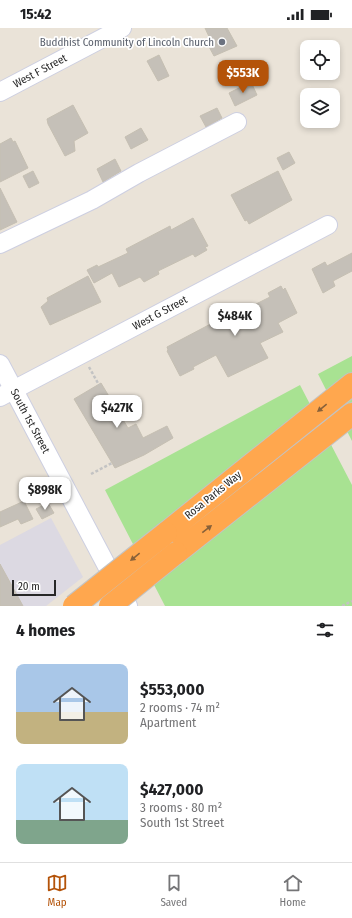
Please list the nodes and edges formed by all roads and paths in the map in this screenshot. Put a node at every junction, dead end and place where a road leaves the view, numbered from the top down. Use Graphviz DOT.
graph roads {
  1 [pos="122,28"];
  2 [pos="0,92"];
  3 [pos="237,122"];
  4 [pos="328,225"];
  5 [pos="0,244"];
  6 [pos="0,364"];
  7 [pos="94,375"];
  8 [pos="352,384"];
  9 [pos="99,385"];
  10 [pos="7,393"];
  11 [pos="352,414"];
  12 [pos="112,463"];
  13 [pos="92,474"];
  14 [pos="352,600"];
  15 [pos="74,606"];
  16 [pos="110,606"];
  17 [pos="128,606"];
  18 [pos="342,606"];
  1 -- 2 [label="street, West F Street"];
  3 -- 5 [label="street"];
  4 -- 10 [label="street, West G Street"];
  6 -- 10 [label="street, South 1st Street"];
  7 -- 9 [label="path"];
  8 -- 15 [label="highway, Rosa Parks Way, one-way, bridge"];
  10 -- 17 [label="street, South 1st Street"];
  16 -- 11 [label="highway, Rosa Parks Way, one-way, bridge"];
  12 -- 13 [label="path"];
  14 -- 18 [label="path"];
}
